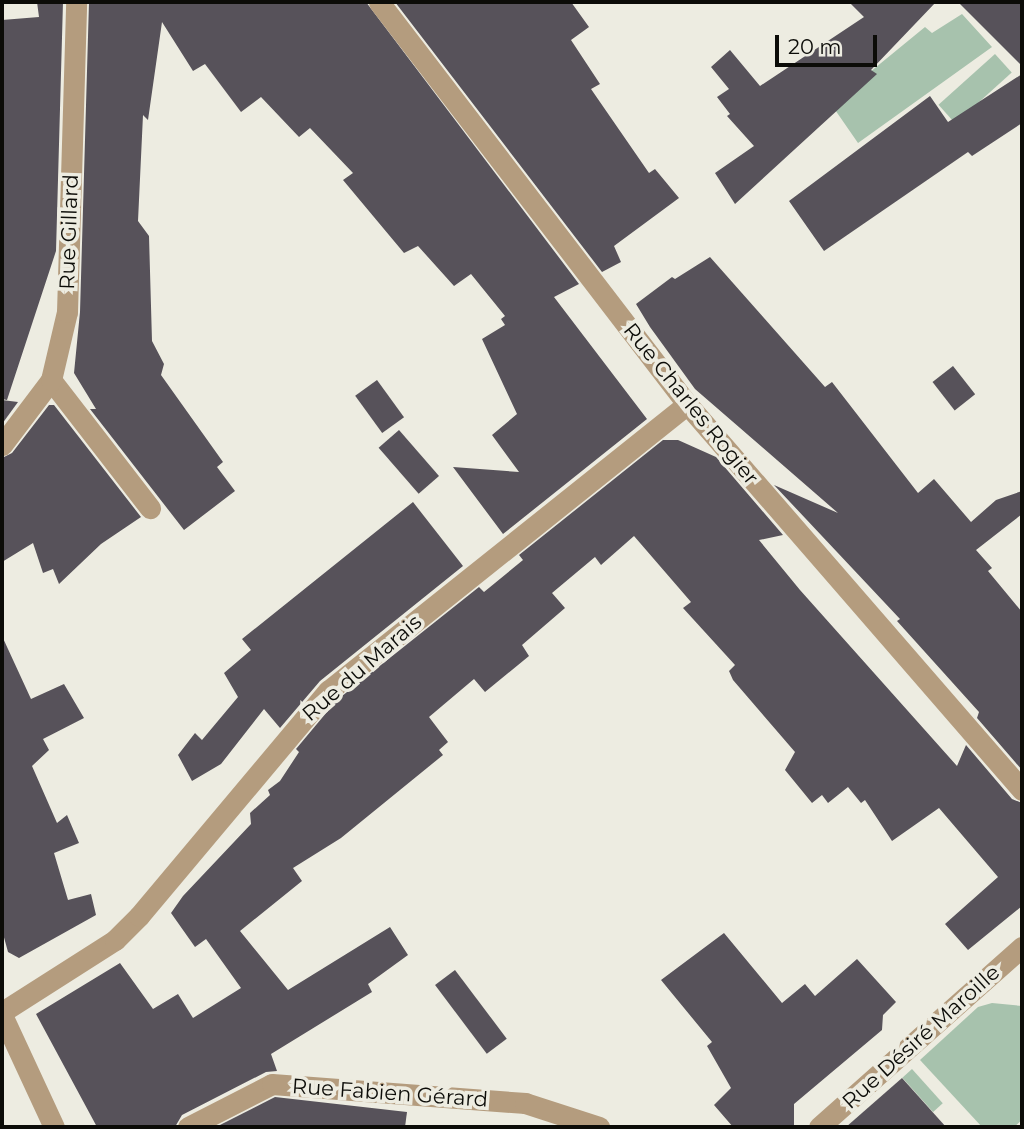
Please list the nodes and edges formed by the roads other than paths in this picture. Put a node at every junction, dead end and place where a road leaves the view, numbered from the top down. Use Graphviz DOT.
graph roads {
  1 [pos="76,2"];
  2 [pos="379,2"];
  3 [pos="51,380"];
  4 [pos="687,404"];
  5 [pos="2,445"];
  6 [pos="150,508"];
  7 [pos="1022,790"];
  8 [pos="1022,947"];
  9 [pos="2,1013"];
  10 [pos="7,1040"];
  11 [pos="54,1127"];
  12 [pos="188,1127"];
  13 [pos="599,1127"];
  14 [pos="819,1127"];
  1 -- 3 [label="street, Rue Gillard"];
  2 -- 4 [label="street, Rue Charles Rogier"];
  3 -- 5 [label="street, Rue Gillard"];
  3 -- 6 [label="street"];
  4 -- 7 [label="street, Rue Charles Rogier"];
  4 -- 9 [label="street, Rue du Marais"];
  8 -- 14 [label="street, Rue Désiré Maroille"];
  9 -- 10 [label="street"];
  10 -- 11 [label="street"];
  12 -- 13 [label="street, Rue Fabien Gérard"];
}
